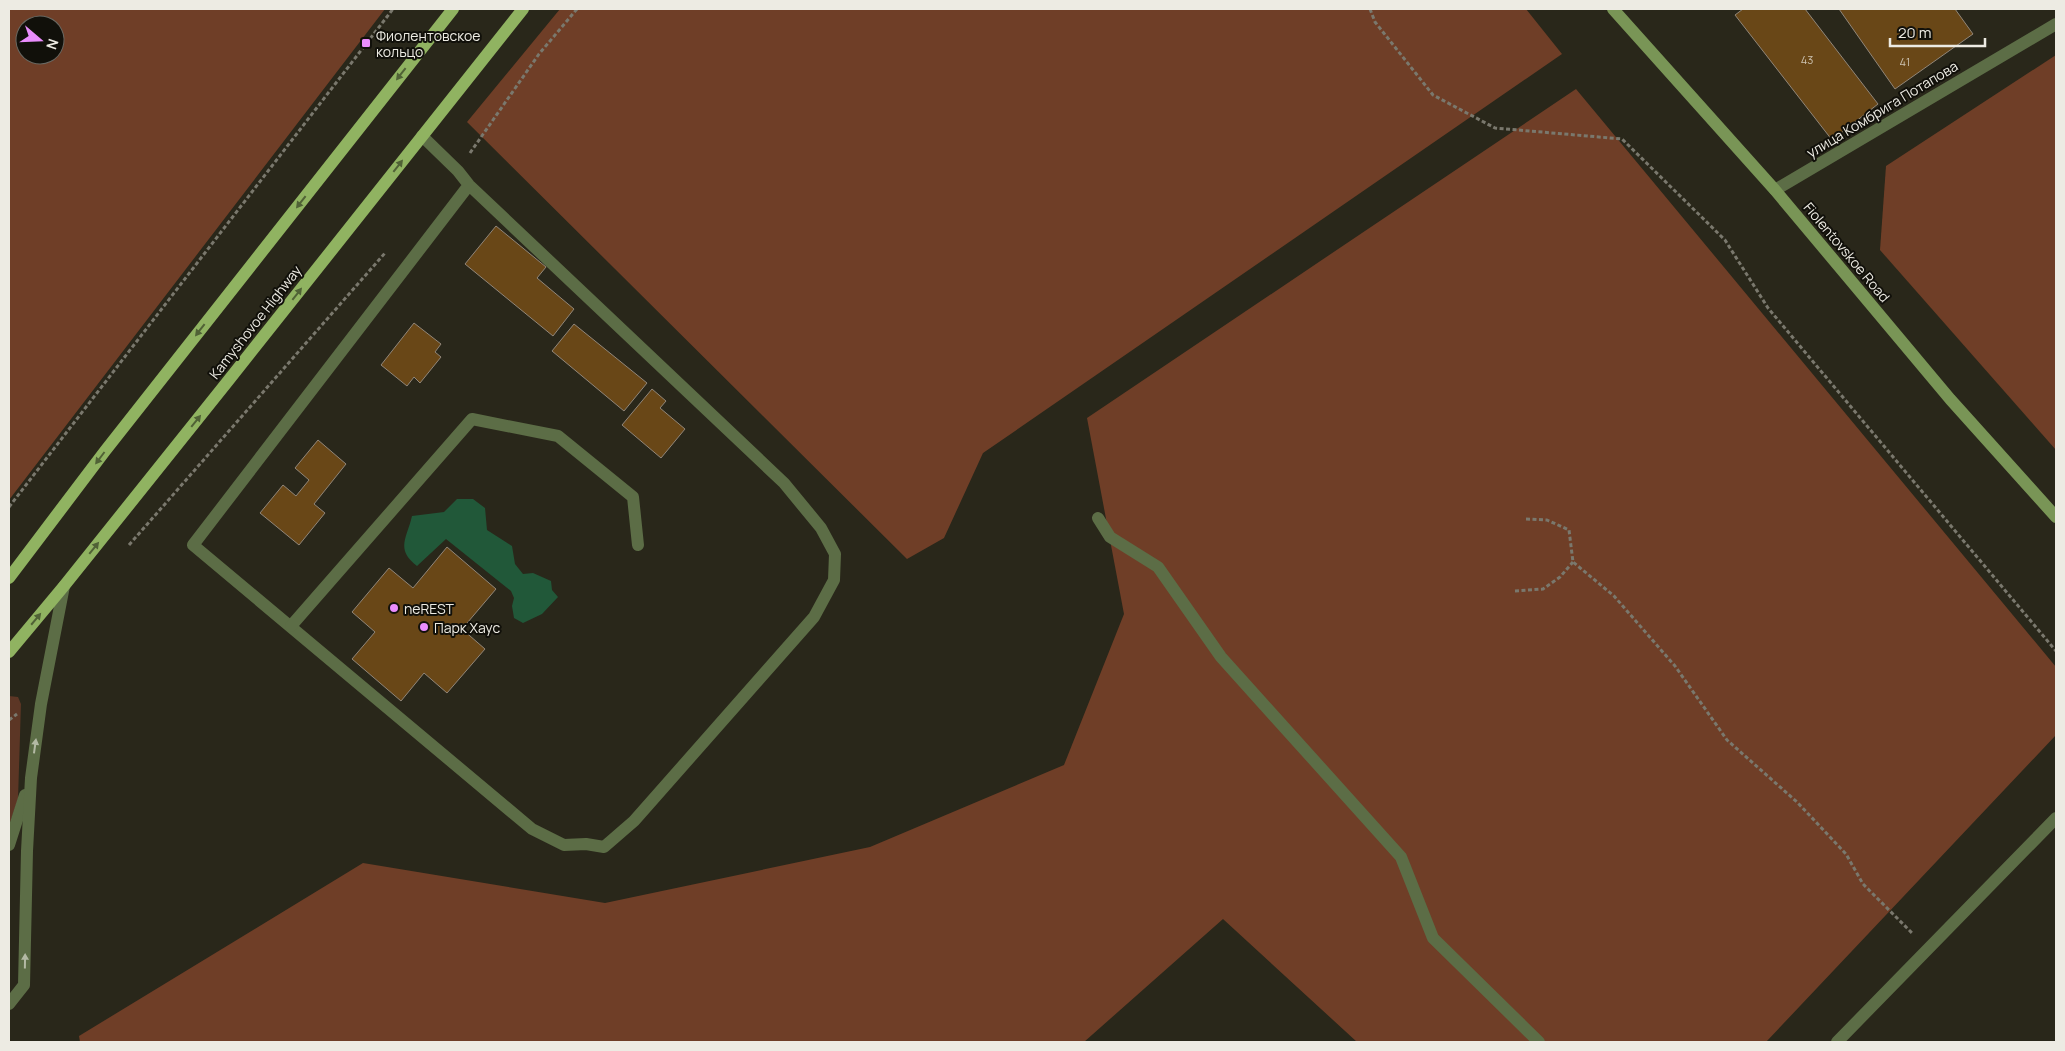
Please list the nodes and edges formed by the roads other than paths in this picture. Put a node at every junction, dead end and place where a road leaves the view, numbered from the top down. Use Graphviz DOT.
graph roads {
  1 [pos="453,9"];
  2 [pos="523,9"];
  3 [pos="1613,9"];
  4 [pos="2056,24"];
  5 [pos="422,136"];
  6 [pos="469,185"];
  7 [pos="1776,190"];
  8 [pos="2056,517"];
  9 [pos="1098,518"];
  10 [pos="638,545"];
  11 [pos="9,578"];
  12 [pos="64,586"];
  13 [pos="291,626"];
  14 [pos="9,652"];
  15 [pos="31,778"];
  16 [pos="2056,818"];
  17 [pos="9,845"];
  18 [pos="9,1004"];
  19 [pos="1539,1042"];
  20 [pos="1837,1042"];
  1 -- 11 [label="main road, one-way"];
  2 -- 5 [label="main road, Kamyshovoe Highway"];
  3 -- 7 [label="main road, Fiolentovskoe Road"];
  4 -- 7 [label="street, улица Комбрига Потапова"];
  5 -- 6 [label="street"];
  12 -- 5 [label="main road, Kamyshovoe Highway, one-way"];
  6 -- 13 [label="street"];
  6 -- 13 [label="street"];
  7 -- 8 [label="main road, Fiolentovskoe Road"];
  9 -- 19 [label="street"];
  10 -- 13 [label="street"];
  14 -- 12 [label="main road, Kamyshovoe Highway, one-way"];
  15 -- 12 [label="street, one-way"];
  15 -- 17 [label="street"];
  18 -- 15 [label="street, one-way"];
  16 -- 20 [label="street"];
}
